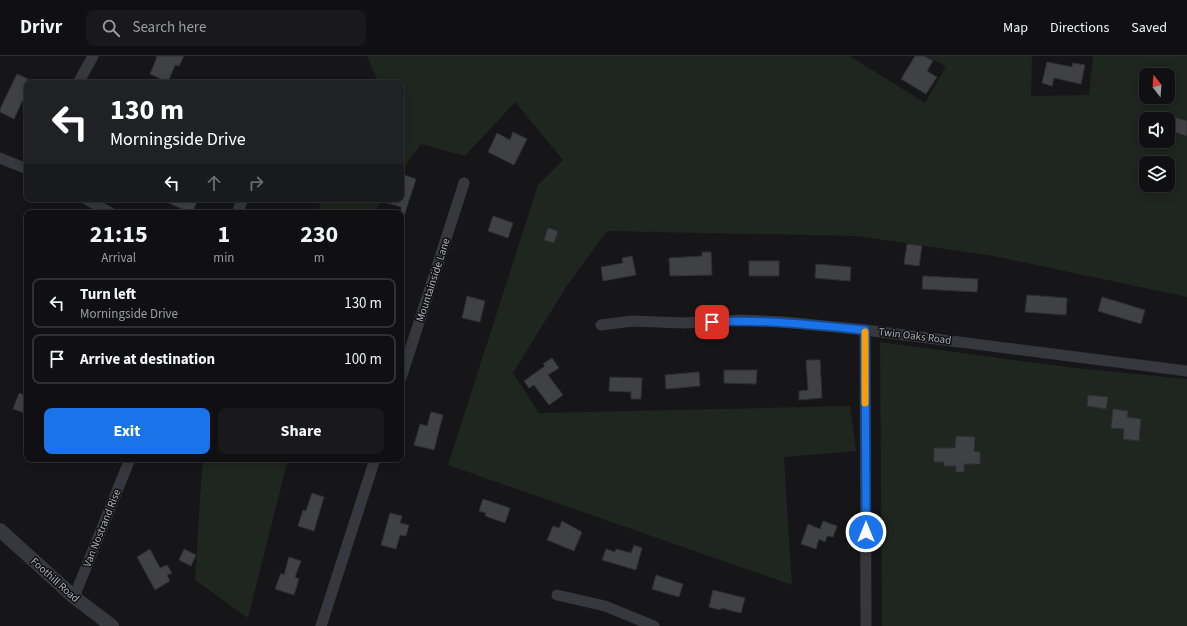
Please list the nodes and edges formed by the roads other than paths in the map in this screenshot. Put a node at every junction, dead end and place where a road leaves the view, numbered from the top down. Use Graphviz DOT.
graph roads {
  1 [pos="93,56"];
  2 [pos="80,80"];
  3 [pos="0,158"];
  4 [pos="24,168"];
  5 [pos="464,183"];
  6 [pos="91,202"];
  7 [pos="106,210"];
  8 [pos="601,325"];
  9 [pos="865,330"];
  10 [pos="404,369"];
  11 [pos="1187,371"];
  12 [pos="129,462"];
  13 [pos="374,462"];
  14 [pos="0,530"];
  15 [pos="557,595"];
  16 [pos="74,597"];
  17 [pos="112,626"];
  18 [pos="321,626"];
  19 [pos="654,626"];
  20 [pos="866,626"];
  1 -- 2 [label="street"];
  3 -- 4 [label="street"];
  5 -- 10 [label="street, Mountainside Lane"];
  6 -- 7 [label="street"];
  8 -- 9 [label="street"];
  9 -- 11 [label="street, Twin Oaks Road"];
  9 -- 20 [label="street, Twin Oaks Road"];
  12 -- 16 [label="street, Van Nostrand Rise"];
  13 -- 18 [label="street"];
  14 -- 16 [label="street, Foothill Road"];
  15 -- 19 [label="street"];
  16 -- 17 [label="street, Foothill Road"];
}
